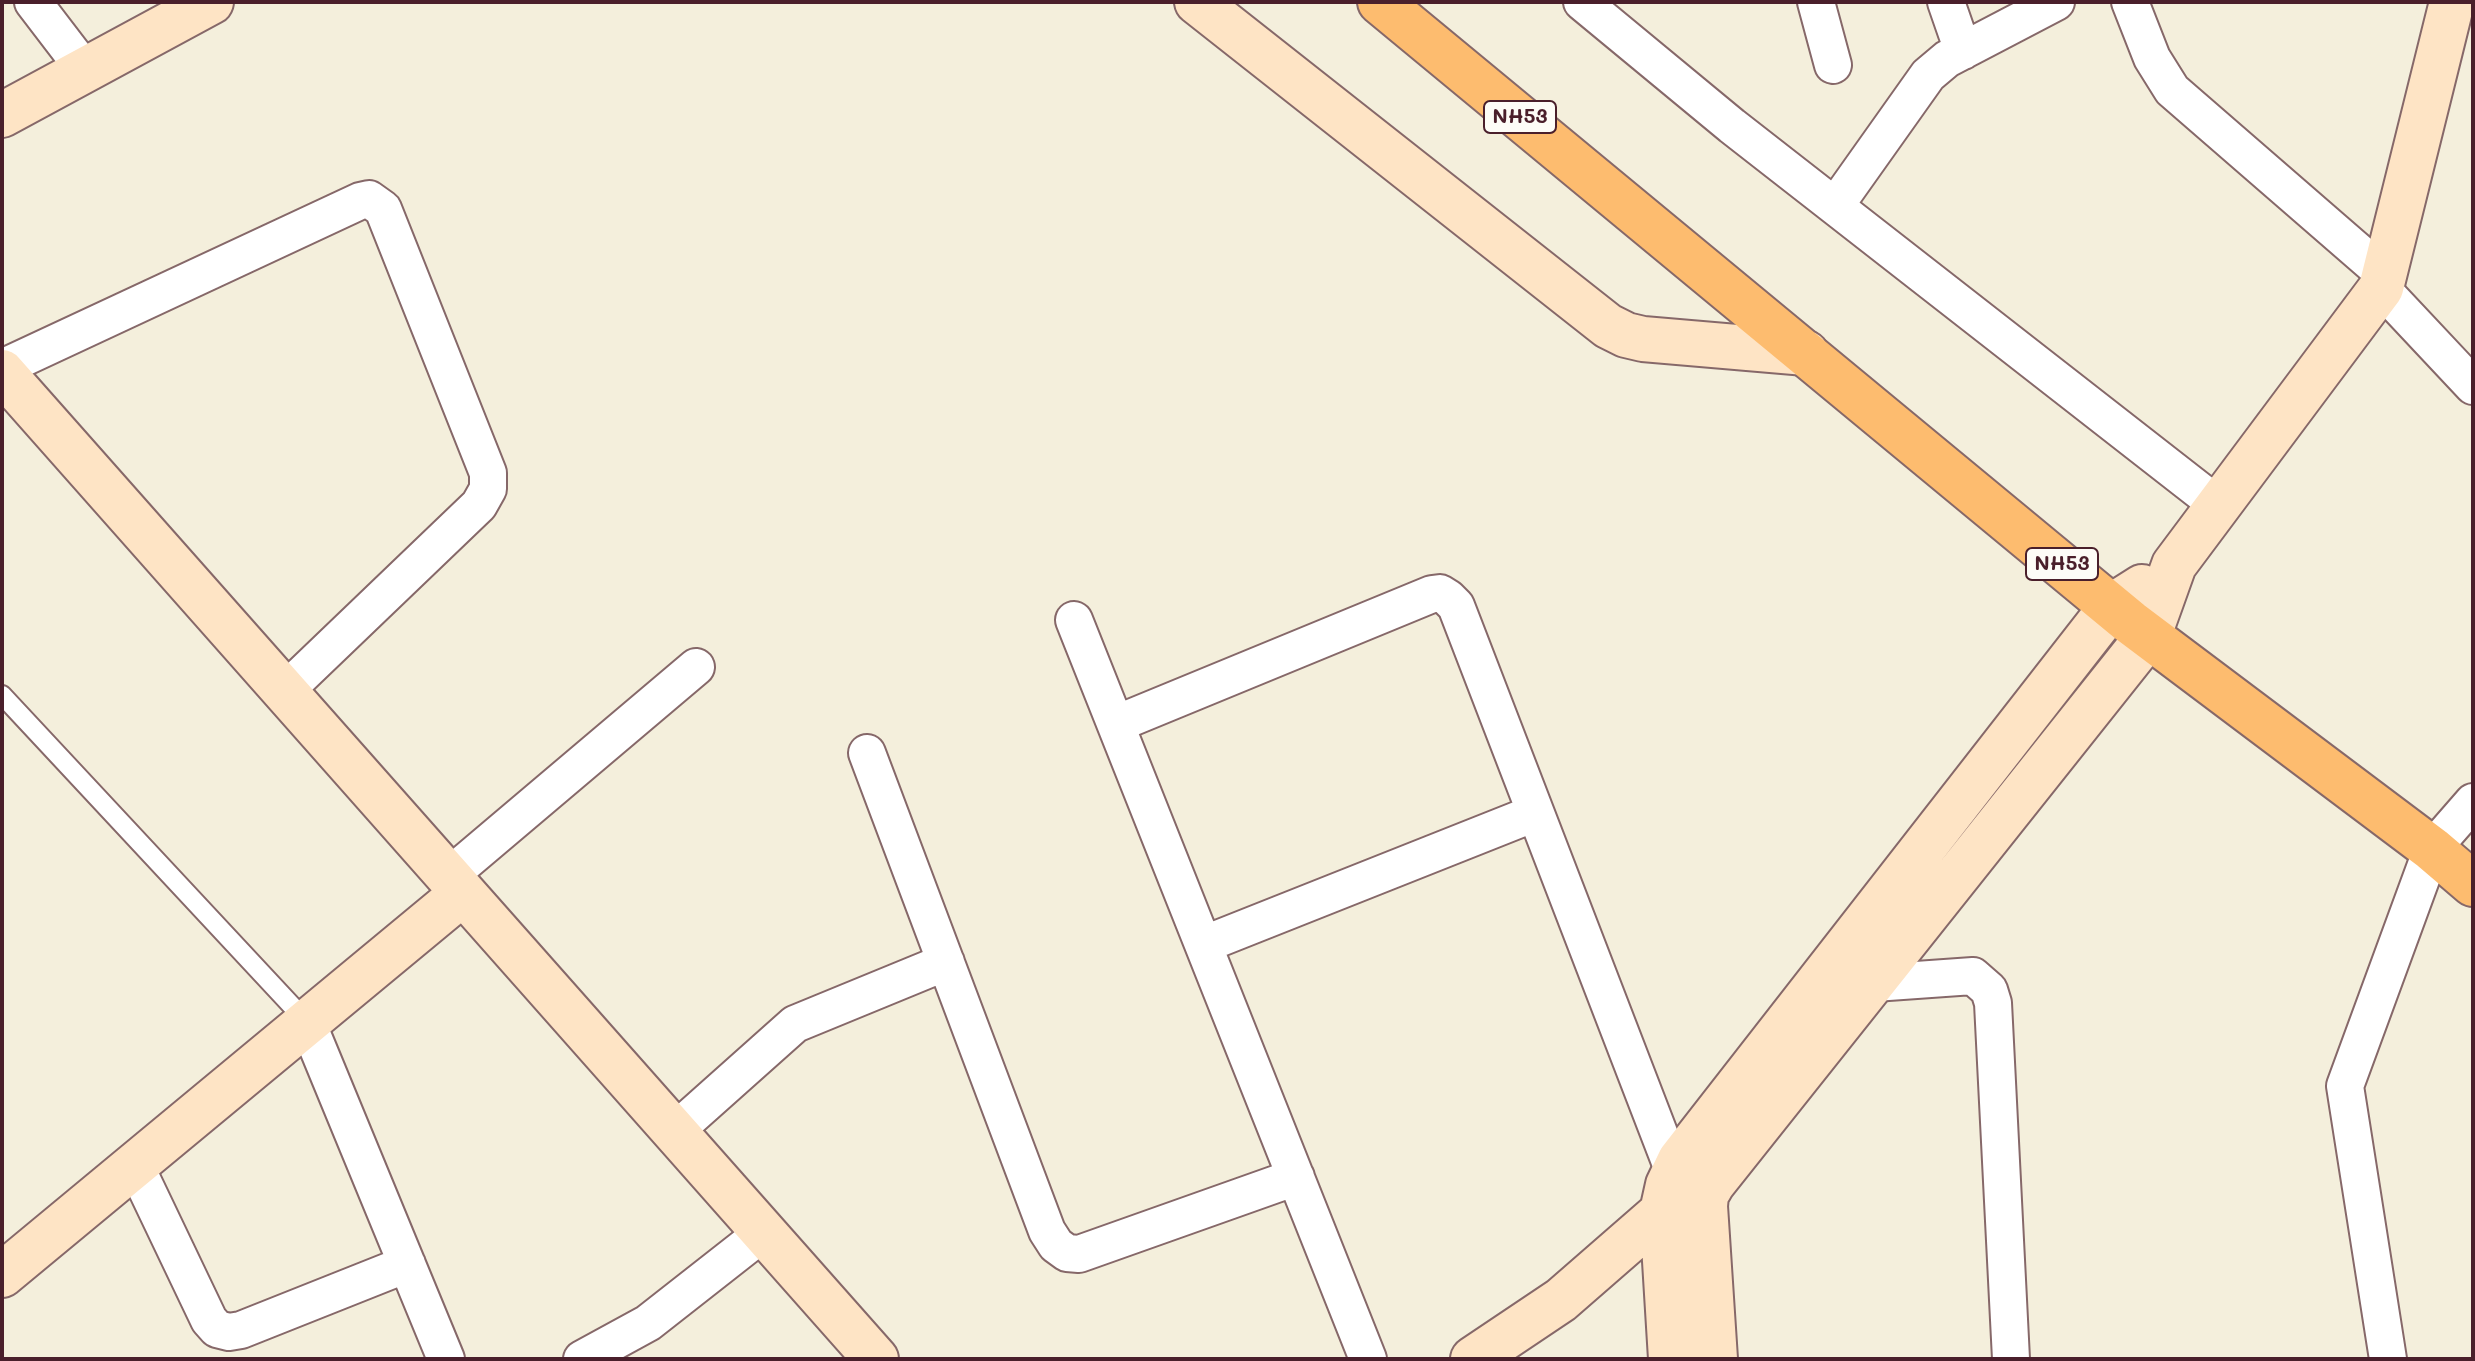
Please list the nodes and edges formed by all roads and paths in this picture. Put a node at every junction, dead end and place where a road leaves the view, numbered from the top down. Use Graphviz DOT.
graph roads {
  1 [pos="33,2"];
  2 [pos="211,2"];
  3 [pos="1197,2"];
  4 [pos="1380,2"];
  5 [pos="1582,2"];
  6 [pos="1816,2"];
  7 [pos="1946,2"];
  8 [pos="2056,2"];
  9 [pos="2130,2"];
  10 [pos="2456,25"];
  11 [pos="1963,51"];
  12 [pos="1833,65"];
  13 [pos="85,70"];
  14 [pos="2,115"];
  15 [pos="1835,206"];
  16 [pos="2382,281"];
  17 [pos="1806,353"];
  18 [pos="2,370"];
  19 [pos="2473,386"];
  20 [pos="2219,506"];
  21 [pos="2174,565"];
  22 [pos="2112,606"];
  23 [pos="1074,620"];
  24 [pos="2149,635"];
  25 [pos="696,667"];
  26 [pos="285,691"];
  27 [pos="2,695"];
  28 [pos="1116,724"];
  29 [pos="867,753"];
  30 [pos="2473,802"];
  31 [pos="1535,813"];
  32 [pos="2432,849"];
  33 [pos="2473,884"];
  34 [pos="456,885"];
  35 [pos="1205,944"];
  36 [pos="946,962"];
  37 [pos="1874,983"];
  38 [pos="307,1022"];
  39 [pos="675,1131"];
  40 [pos="135,1165"];
  41 [pos="1296,1177"];
  42 [pos="1681,1193"];
  43 [pos="764,1232"];
  44 [pos="407,1264"];
  45 [pos="2,1275"];
  46 [pos="446,1359"];
  47 [pos="582,1359"];
  48 [pos="876,1359"];
  49 [pos="1368,1359"];
  50 [pos="1473,1359"];
  51 [pos="1671,1359"];
  52 [pos="1715,1359"];
  53 [pos="2011,1359"];
  54 [pos="2388,1359"];
  1 -- 13 [label="street"];
  2 -- 13 [label="street"];
  3 -- 17 [label="street"];
  4 -- 17 [label="highway, NH53"];
  5 -- 15 [label="street"];
  6 -- 12 [label="street"];
  7 -- 11 [label="street"];
  8 -- 11 [label="street"];
  9 -- 16 [label="street"];
  10 -- 16 [label="street"];
  11 -- 15 [label="street"];
  13 -- 14 [label="street"];
  15 -- 20 [label="street"];
  16 -- 19 [label="street"];
  16 -- 20 [label="street"];
  17 -- 22 [label="highway, NH53"];
  18 -- 26 [label="street"];
  18 -- 26 [label="street"];
  20 -- 21 [label="street"];
  21 -- 22 [label="street"];
  21 -- 24 [label="street"];
  22 -- 24 [label="highway, NH53"];
  22 -- 42 [label="street"];
  23 -- 28 [label="street"];
  24 -- 32 [label="highway, NH53"];
  24 -- 37 [label="street"];
  25 -- 34 [label="street"];
  26 -- 34 [label="street"];
  27 -- 38 [label="lane"];
  28 -- 31 [label="street"];
  28 -- 35 [label="street"];
  29 -- 36 [label="street"];
  30 -- 32 [label="street"];
  31 -- 35 [label="street"];
  31 -- 42 [label="street"];
  32 -- 33 [label="highway, NH53"];
  32 -- 54 [label="street"];
  34 -- 38 [label="street"];
  34 -- 39 [label="street"];
  35 -- 41 [label="street"];
  36 -- 39 [label="street"];
  36 -- 41 [label="street"];
  37 -- 42 [label="street"];
  37 -- 53 [label="street"];
  38 -- 40 [label="street"];
  38 -- 44 [label="street"];
  39 -- 43 [label="street"];
  40 -- 44 [label="street"];
  40 -- 45 [label="street"];
  41 -- 49 [label="street"];
  42 -- 50 [label="street"];
  42 -- 51 [label="street"];
  42 -- 52 [label="street"];
  43 -- 47 [label="street"];
  43 -- 48 [label="street"];
  44 -- 46 [label="street"];
}
